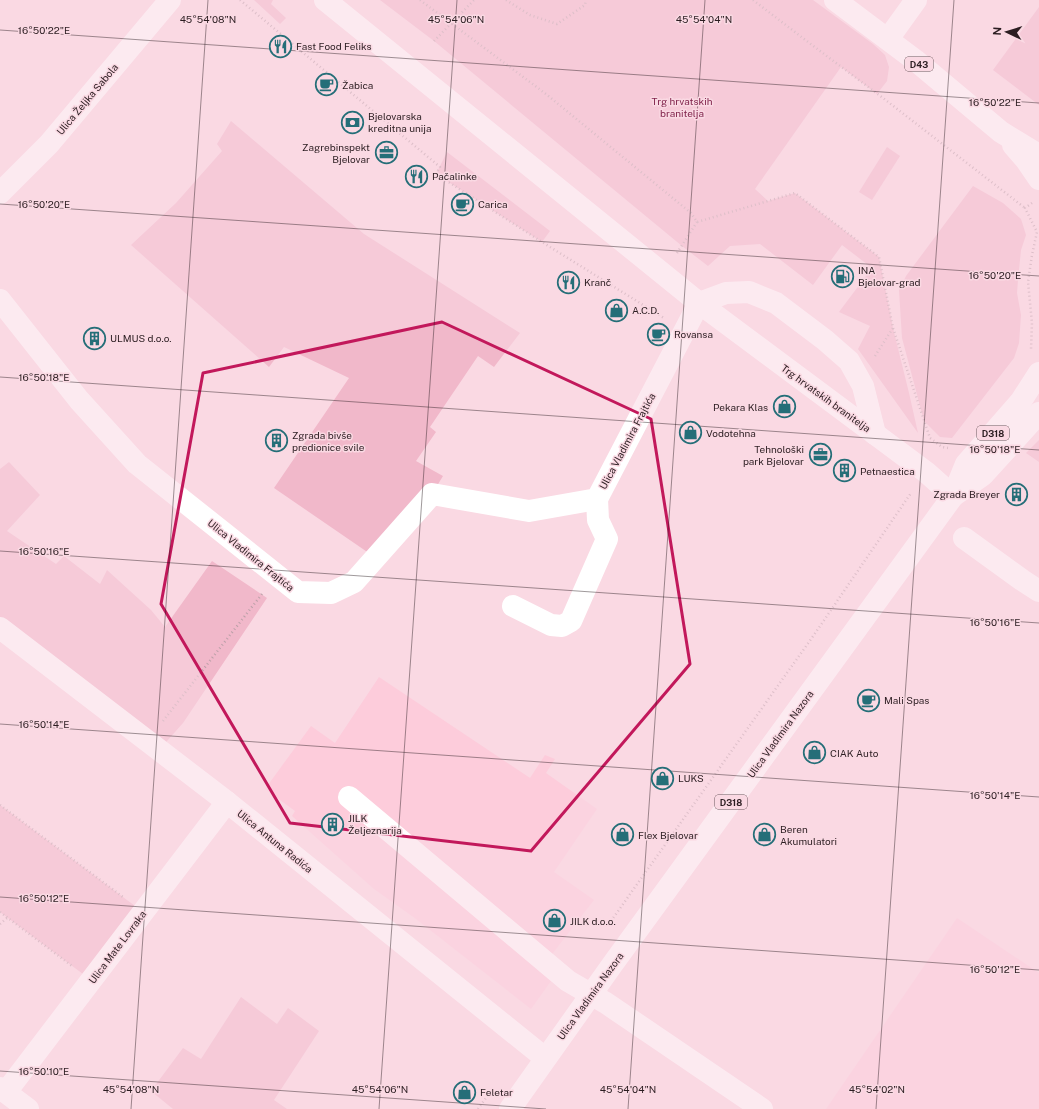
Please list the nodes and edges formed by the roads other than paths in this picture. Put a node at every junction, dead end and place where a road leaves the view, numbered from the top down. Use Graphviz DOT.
graph roads {
  1 [pos="170,0"];
  2 [pos="325,0"];
  3 [pos="835,0"];
  4 [pos="916,0"];
  5 [pos="888,39"];
  6 [pos="1001,132"];
  7 [pos="1039,155"];
  8 [pos="1039,179"];
  9 [pos="0,193"];
  10 [pos="0,300"];
  11 [pos="699,303"];
  12 [pos="1037,363"];
  13 [pos="1039,412"];
  14 [pos="875,434"];
  15 [pos="953,496"];
  16 [pos="596,499"];
  17 [pos="964,538"];
  18 [pos="1039,591"];
  19 [pos="513,606"];
  20 [pos="0,628"];
  21 [pos="348,797"];
  22 [pos="227,802"];
  23 [pos="592,994"];
  24 [pos="545,1058"];
  25 [pos="3,1090"];
  26 [pos="28,1109"];
  27 [pos="510,1109"];
  28 [pos="762,1109"];
  1 -- 9 [label="street, Ulica Željka Sabola"];
  2 -- 11 [label="street, Trg hrvatskih branitelja"];
  3 -- 5 [label="street, D43"];
  4 -- 5 [label="street"];
  5 -- 6 [label="street, D43"];
  6 -- 7 [label="street, D43"];
  6 -- 8 [label="street, D43"];
  10 -- 16 [label="street, Ulica Vladimira Frajtića"];
  11 -- 14 [label="street, Trg hrvatskih branitelja"];
  11 -- 14 [label="street"];
  11 -- 16 [label="street, Ulica Vladimira Frajtića"];
  12 -- 15 [label="street, D318"];
  13 -- 15 [label="street, D318"];
  14 -- 15 [label="street, Trg hrvatskih branitelja"];
  15 -- 23 [label="street, Ulica Vladimira Nazora / D318"];
  16 -- 19 [label="street"];
  17 -- 18 [label="street"];
  20 -- 22 [label="street, Ulica Antuna Radića"];
  21 -- 23 [label="street"];
  22 -- 24 [label="street, Ulica Antuna Radića"];
  22 -- 25 [label="street, Ulica Mate Lovraka"];
  23 -- 24 [label="street, Ulica Vladimira Nazora / D318"];
  23 -- 28 [label="street"];
  24 -- 27 [label="street, Ulica Vladimira Nazora / D318"];
  25 -- 26 [label="street"];
}
